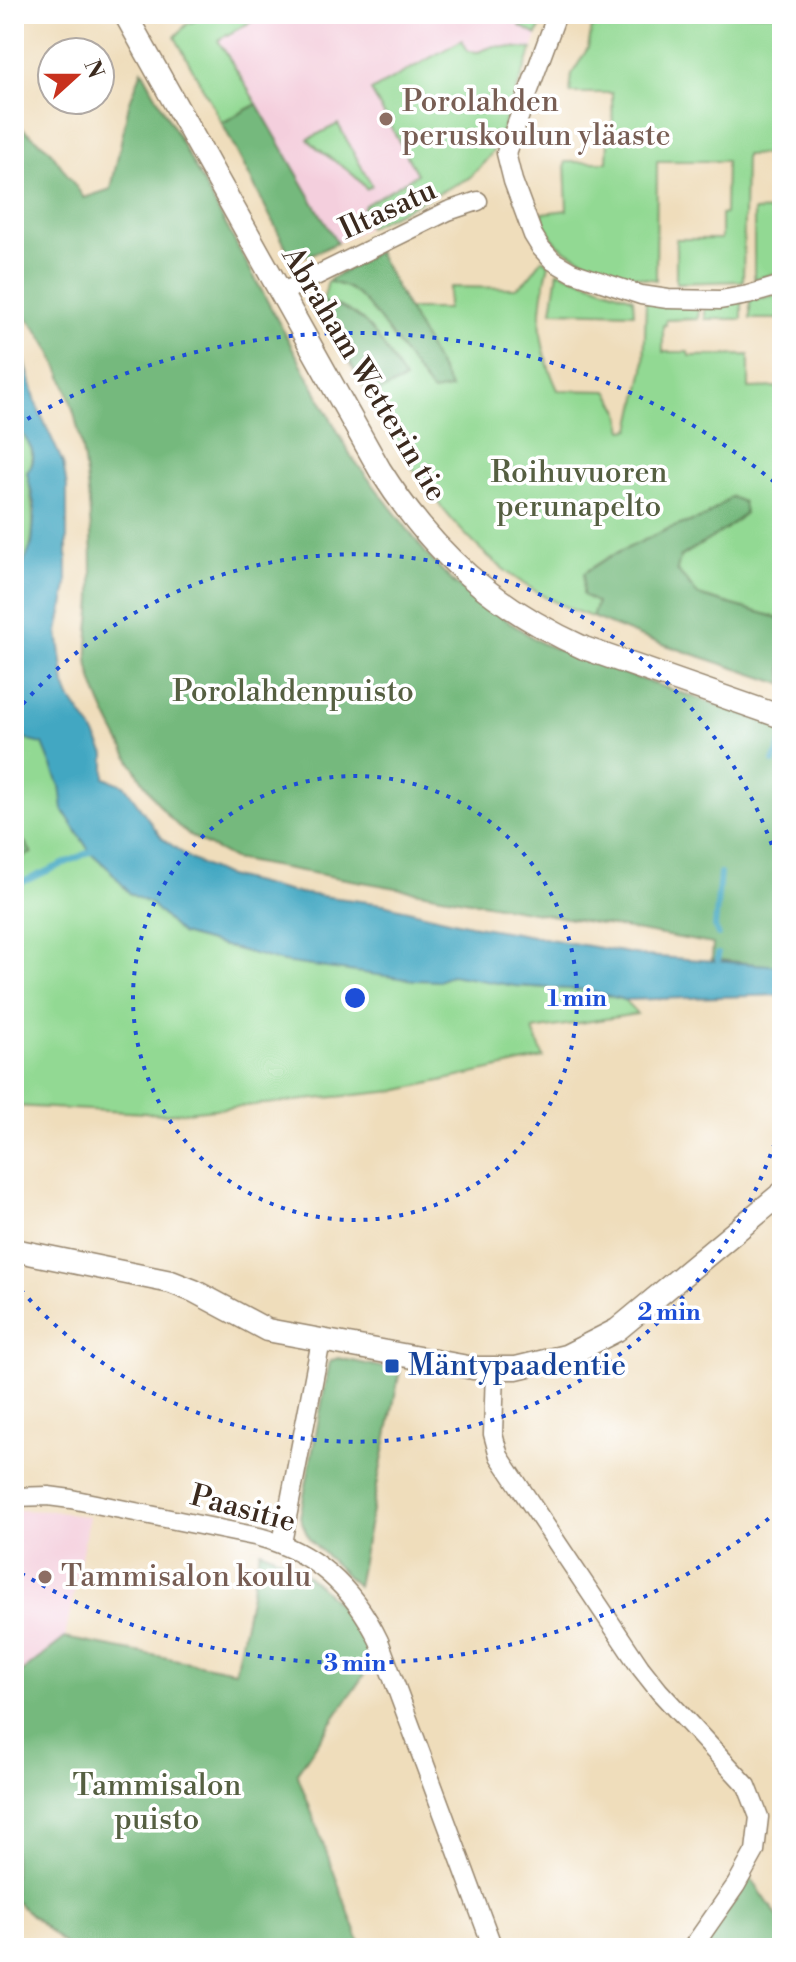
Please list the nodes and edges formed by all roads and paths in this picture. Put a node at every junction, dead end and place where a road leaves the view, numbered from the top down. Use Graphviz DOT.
graph roads {
  1 [pos="125,14"];
  2 [pos="557,14"];
  3 [pos="478,201"];
  4 [pos="782,285"];
  5 [pos="281,293"];
  6 [pos="782,717"];
  7 [pos="782,1193"];
  8 [pos="14,1250"];
  9 [pos="321,1341"];
  10 [pos="495,1369"];
  11 [pos="14,1497"];
  12 [pos="282,1543"];
  13 [pos="493,1948"];
  14 [pos="692,1948"];
  1 -- 5 [label="street, Abraham Wetterin tie"];
  2 -- 4 [label="street"];
  3 -- 5 [label="street, Iltasatu"];
  5 -- 6 [label="street, Abraham Wetterin tie"];
  7 -- 10 [label="street"];
  8 -- 9 [label="street"];
  9 -- 10 [label="street"];
  9 -- 12 [label="street"];
  10 -- 14 [label="street"];
  11 -- 12 [label="street, Paasitie"];
  12 -- 13 [label="street, Paasitie"];
}
